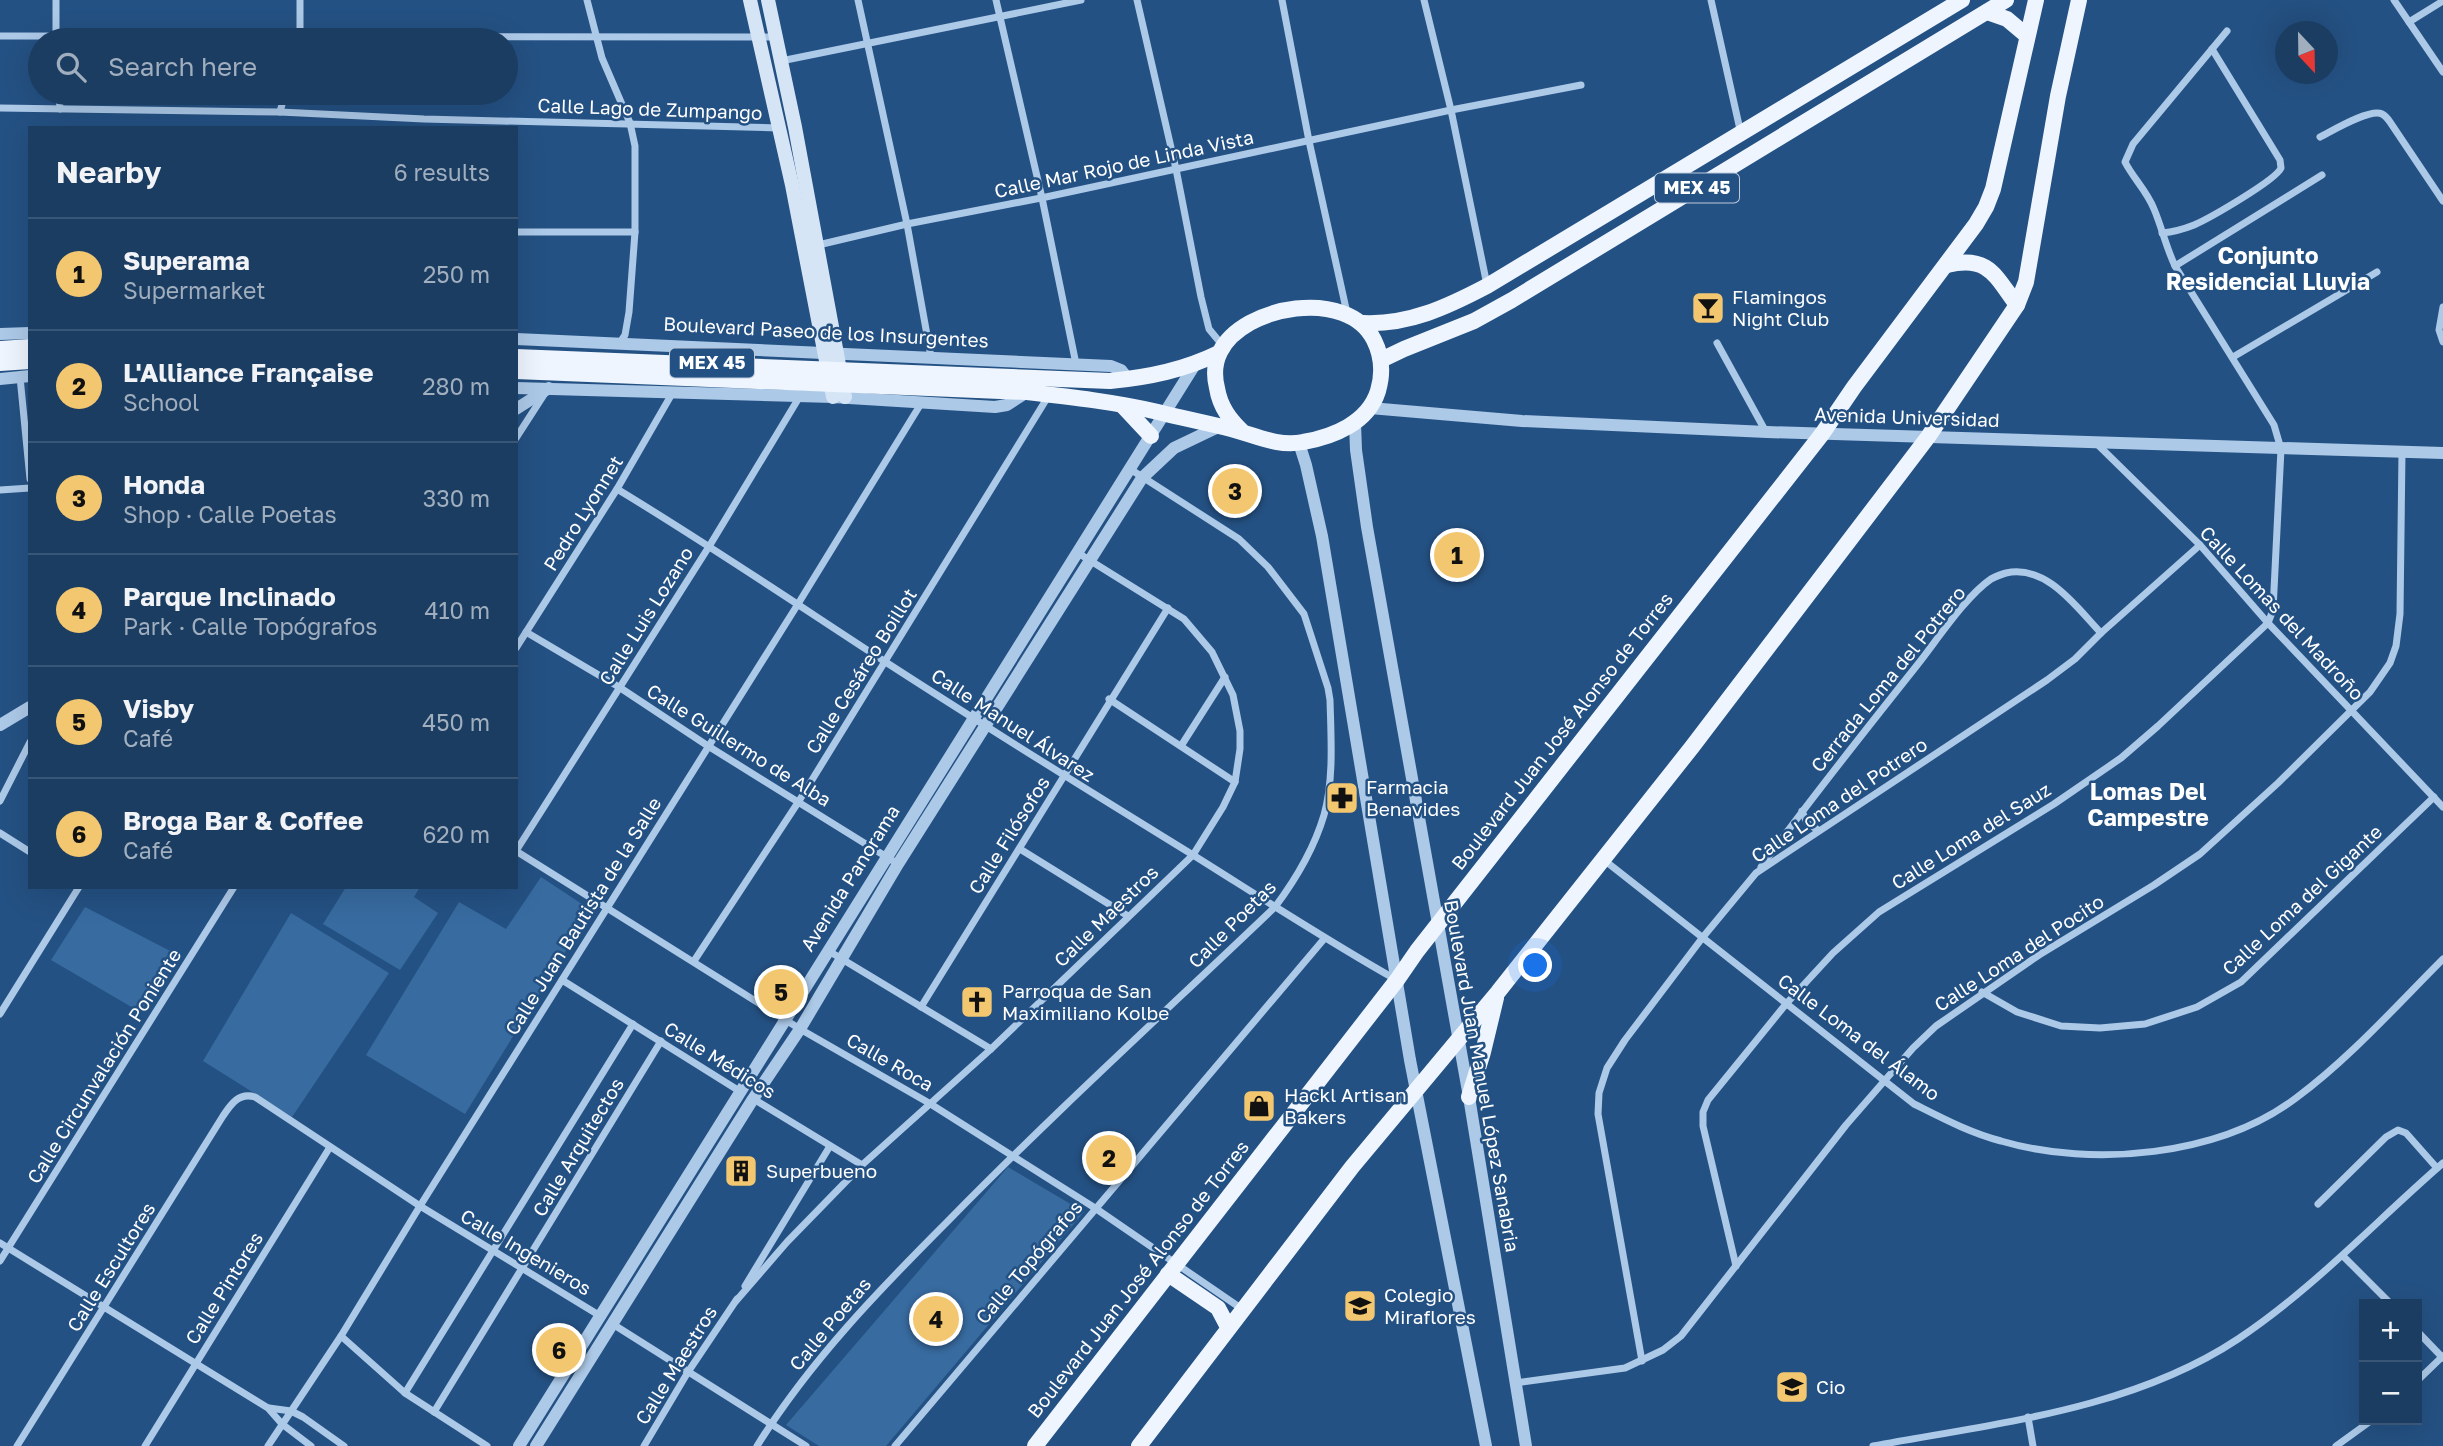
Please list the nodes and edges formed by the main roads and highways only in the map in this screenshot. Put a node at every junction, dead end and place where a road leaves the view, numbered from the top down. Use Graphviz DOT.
graph roads {
  1 [pos="750,0"];
  2 [pos="768,0"];
  3 [pos="1962,0"];
  4 [pos="2006,0"];
  5 [pos="2036,0"];
  6 [pos="2080,4"];
  7 [pos="1987,12"];
  8 [pos="2026,35"];
  9 [pos="810,247"];
  10 [pos="1947,265"];
  11 [pos="2017,305"];
  12 [pos="1363,323"];
  13 [pos="28,347"];
  14 [pos="0,349"];
  15 [pos="1222,350"];
  16 [pos="518,357"];
  17 [pos="1381,360"];
  18 [pos="28,361"];
  19 [pos="0,363"];
  20 [pos="518,371"];
  21 [pos="836,376"];
  22 [pos="1122,405"];
  23 [pos="1244,433"];
  24 [pos="1151,436"];
  25 [pos="1498,992"];
  26 [pos="1468,1097"];
  27 [pos="1173,1269"];
  28 [pos="1228,1327"];
  29 [pos="1035,1446"];
  30 [pos="1139,1446"];
  1 -- 9 [label="main road"];
  2 -- 9 [label="main road"];
  3 -- 12 [label="main road, MEX 45"];
  4 -- 7 [label="main road, MEX 45"];
  5 -- 8 [label="main road, Boulevard Juan José Alonso de Torres"];
  6 -- 11 [label="main road"];
  7 -- 8 [label="main road"];
  7 -- 17 [label="main road, MEX 45"];
  8 -- 10 [label="main road, Boulevard Juan José Alonso de Torres"];
  9 -- 21 [label="main road"];
  10 -- 11 [label="main road"];
  10 -- 27 [label="main road, Boulevard Juan José Alonso de Torres"];
  11 -- 25 [label="main road"];
  12 -- 15 [label="main road"];
  12 -- 17 [label="main road"];
  13 -- 14 [label="main road"];
  15 -- 21 [label="main road, Boulevard Paseo de los Insurgentes / MEX 45"];
  15 -- 23 [label="main road"];
  16 -- 21 [label="main road, Boulevard Paseo de los Insurgentes / MEX 45"];
  17 -- 23 [label="main road"];
  18 -- 19 [label="main road"];
  20 -- 21 [label="main road, Boulevard Paseo de los Insurgentes / MEX 45"];
  21 -- 22 [label="main road, Boulevard Paseo de los Insurgentes / MEX 45"];
  22 -- 23 [label="main road, Boulevard Paseo de los Insurgentes / MEX 45"];
  22 -- 24 [label="main road"];
  25 -- 26 [label="main road"];
  25 -- 28 [label="main road"];
  27 -- 28 [label="main road"];
  27 -- 29 [label="main road, Boulevard Juan José Alonso de Torres"];
  28 -- 30 [label="main road"];
}
